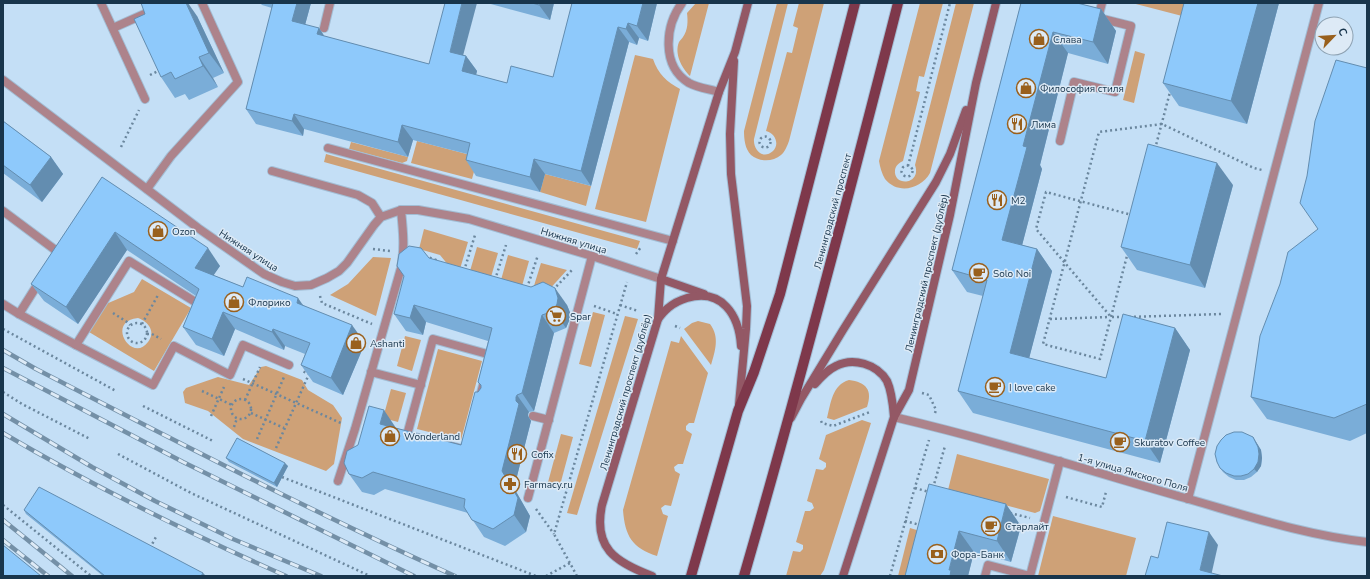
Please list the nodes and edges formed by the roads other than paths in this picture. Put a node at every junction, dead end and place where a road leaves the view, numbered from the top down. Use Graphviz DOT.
graph roads {
  1 [pos="101,3"];
  2 [pos="169,3"];
  3 [pos="202,3"];
  4 [pos="330,3"];
  5 [pos="682,3"];
  6 [pos="748,3"];
  7 [pos="855,3"];
  8 [pos="898,3"];
  9 [pos="996,3"];
  10 [pos="1102,3"];
  11 [pos="1319,3"];
  12 [pos="113,28"];
  13 [pos="324,28"];
  14 [pos="735,52"];
  15 [pos="3,80"];
  16 [pos="976,83"];
  17 [pos="719,92"];
  18 [pos="145,99"];
  19 [pos="1060,141"];
  20 [pos="328,148"];
  21 [pos="272,171"];
  22 [pos="147,189"];
  23 [pos="401,210"];
  24 [pos="3,212"];
  25 [pos="381,216"];
  26 [pos="673,241"];
  27 [pos="58,253"];
  28 [pos="592,256"];
  29 [pos="46,271"];
  30 [pos="661,279"];
  31 [pos="711,296"];
  32 [pos="197,303"];
  33 [pos="3,304"];
  34 [pos="19,314"];
  35 [pos="658,319"];
  36 [pos="76,344"];
  37 [pos="742,364"];
  38 [pos="289,365"];
  39 [pos="371,372"];
  40 [pos="420,385"];
  41 [pos="801,399"];
  42 [pos="479,402"];
  43 [pos="488,404"];
  44 [pos="738,410"];
  45 [pos="533,416"];
  46 [pos="894,417"];
  47 [pos="549,420"];
  48 [pos="788,424"];
  49 [pos="1060,461"];
  50 [pos="338,481"];
  51 [pos="528,498"];
  52 [pos="1188,499"];
  53 [pos="1367,542"];
  54 [pos="652,576"];
  55 [pos="691,576"];
  56 [pos="744,576"];
  57 [pos="843,576"];
  58 [pos="985,576"];
  1 -- 12 [label="street"];
  2 -- 12 [label="street"];
  3 -- 22 [label="street"];
  4 -- 13 [label="street"];
  5 -- 17 [label="street"];
  6 -- 14 [label="street, Ленинградский проспект (дублёр)"];
  7 -- 44 [label="main road"];
  8 -- 48 [label="main road, Ленинградский проспект"];
  9 -- 16 [label="street, Ленинградский проспект (дублёр)"];
  10 -- 19 [label="street"];
  11 -- 52 [label="street"];
  12 -- 18 [label="street"];
  14 -- 17 [label="street, Ленинградский проспект (дублёр)"];
  14 -- 37 [label="street, Ленинградский проспект (дублёр)"];
  15 -- 22 [label="street, Нижняя улица"];
  16 -- 41 [label="street, Ленинградский проспект (дублёр)"];
  16 -- 46 [label="street, Ленинградский проспект (дублёр)"];
  17 -- 26 [label="street, Ленинградский проспект (дублёр)"];
  20 -- 26 [label="street"];
  21 -- 25 [label="street"];
  22 -- 25 [label="street, Нижняя улица"];
  23 -- 25 [label="street, Нижняя улица"];
  23 -- 28 [label="street, Нижняя улица"];
  23 -- 39 [label="street"];
  24 -- 27 [label="street"];
  26 -- 30 [label="street, Ленинградский проспект (дублёр)"];
  28 -- 30 [label="street, Нижняя улица"];
  28 -- 47 [label="street"];
  29 -- 34 [label="street"];
  30 -- 31 [label="street"];
  30 -- 35 [label="street, Ленинградский проспект (дублёр)"];
  31 -- 35 [label="street"];
  31 -- 37 [label="street"];
  32 -- 36 [label="street"];
  33 -- 34 [label="street"];
  34 -- 36 [label="street"];
  35 -- 54 [label="street, Ленинградский проспект (дублёр)"];
  36 -- 38 [label="street"];
  37 -- 44 [label="street, Ленинградский проспект (дублёр)"];
  39 -- 40 [label="street"];
  39 -- 50 [label="street"];
  40 -- 42 [label="street"];
  40 -- 42 [label="street"];
  41 -- 46 [label="street"];
  41 -- 48 [label="street, Ленинградский проспект (дублёр)"];
  42 -- 43 [label="street"];
  44 -- 55 [label="main road"];
  45 -- 47 [label="street"];
  46 -- 49 [label="street, 1-я улица Ямского Поля"];
  46 -- 57 [label="street, Ленинградский проспект (дублёр)"];
  47 -- 51 [label="street"];
  48 -- 56 [label="main road, Ленинградский проспект"];
  49 -- 52 [label="street, 1-я улица Ямского Поля"];
  49 -- 58 [label="street"];
  52 -- 53 [label="street, 1-я улица Ямского Поля"];
}
